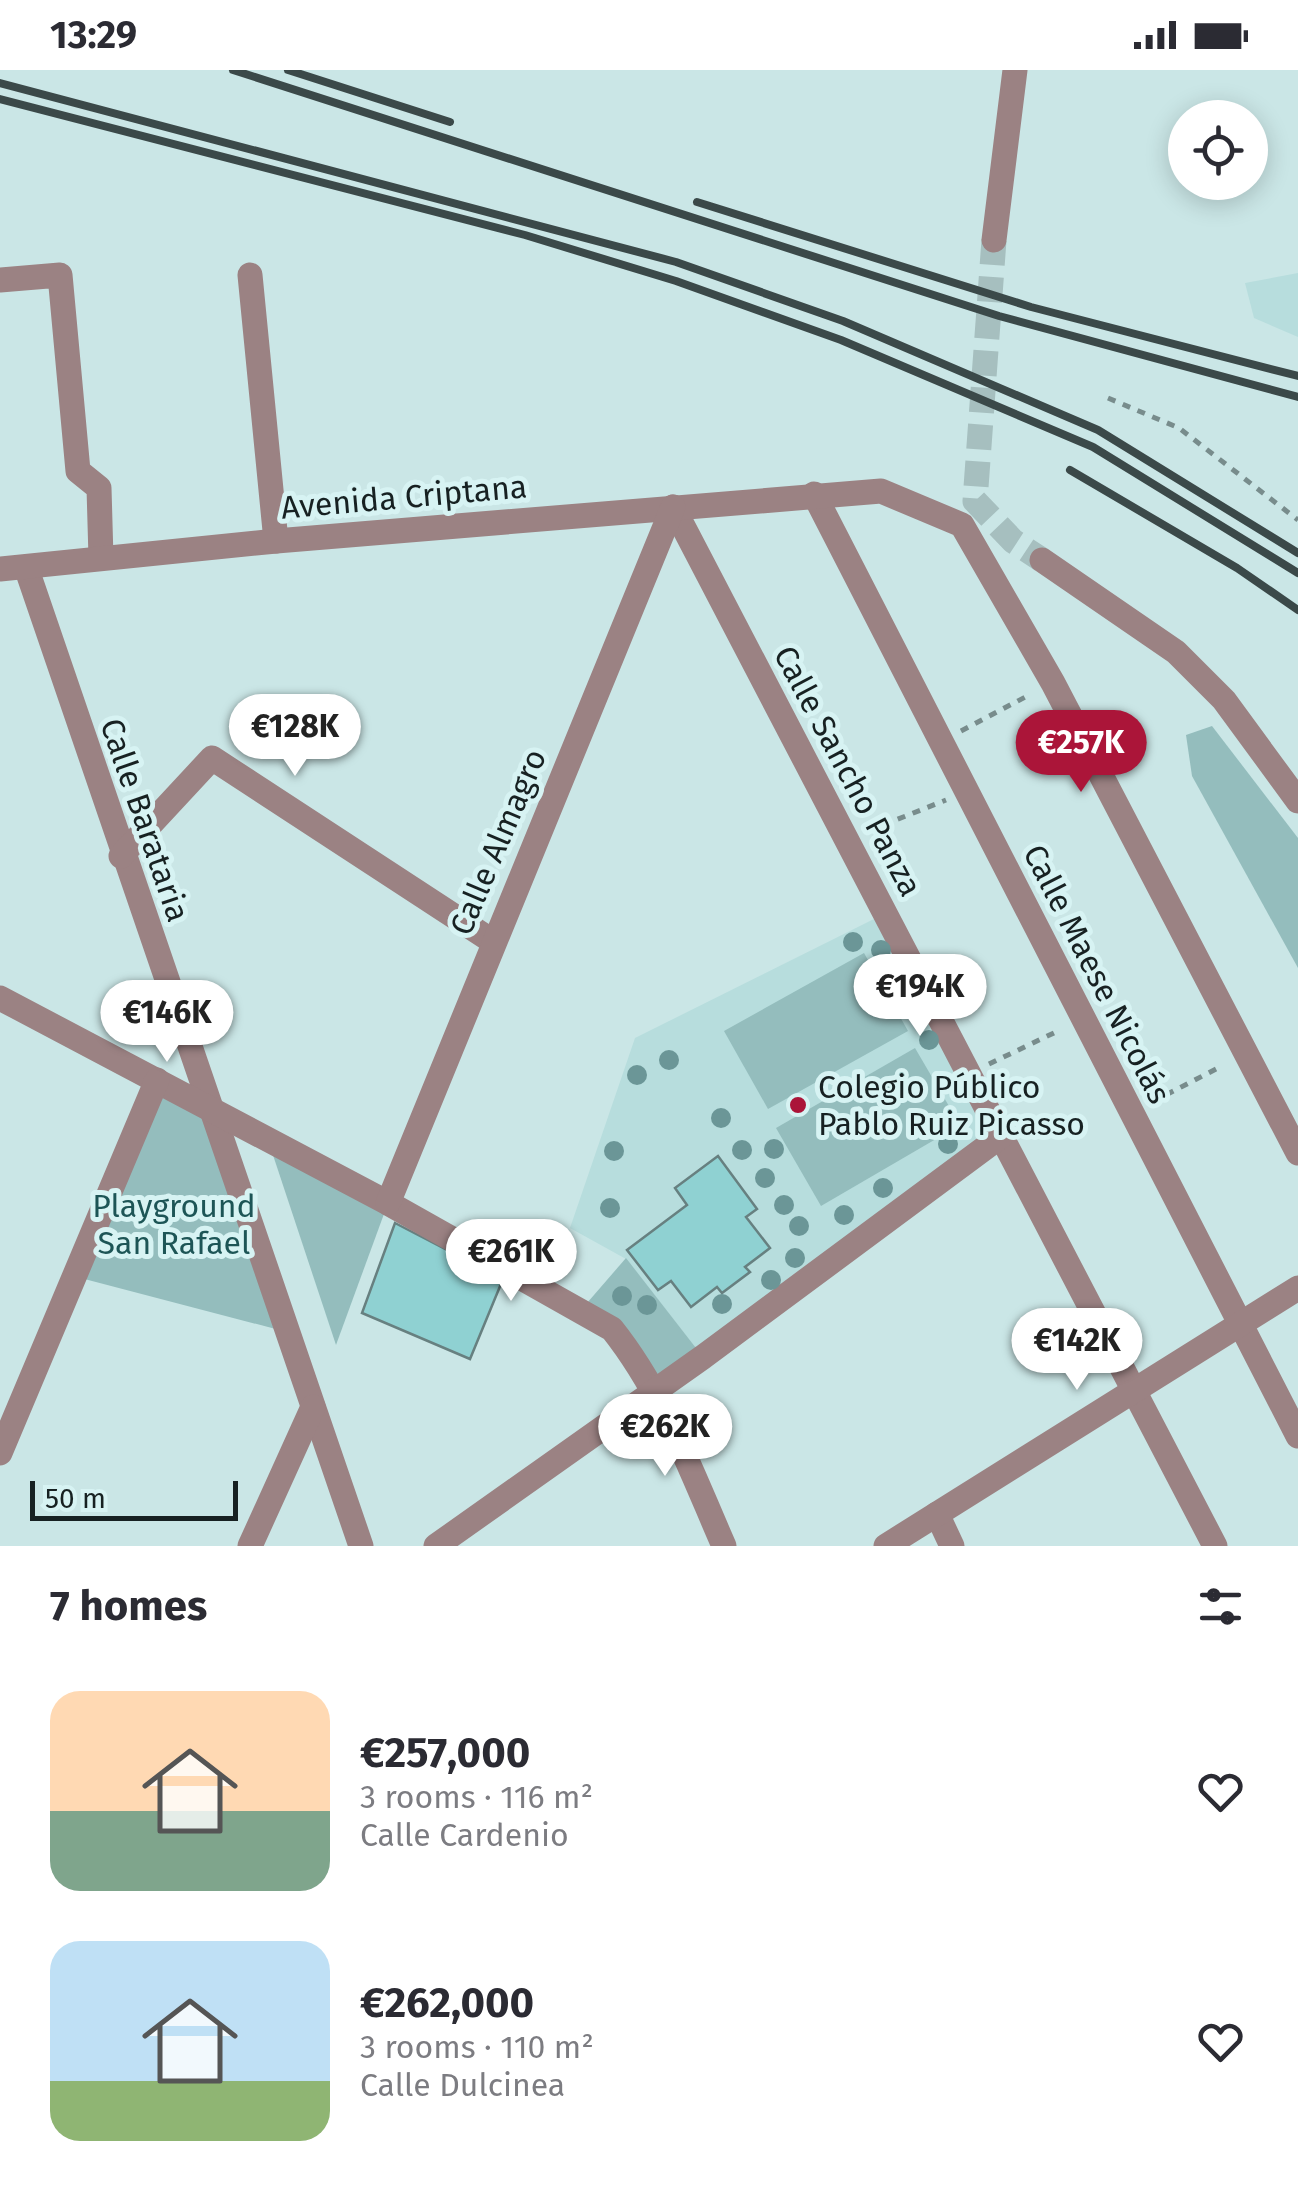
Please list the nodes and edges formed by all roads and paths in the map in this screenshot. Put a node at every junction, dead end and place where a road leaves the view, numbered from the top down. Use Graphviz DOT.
graph roads {
  1 [pos="1015,70"];
  2 [pos="994,240"];
  3 [pos="250,275"];
  4 [pos="0,280"];
  5 [pos="1108,398"];
  6 [pos="814,494"];
  7 [pos="673,507"];
  8 [pos="1298,520"];
  9 [pos="276,541"];
  10 [pos="100,558"];
  11 [pos="1042,560"];
  12 [pos="13,568"];
  13 [pos="1052,682"];
  14 [pos="941,742"];
  15 [pos="967,792"];
  16 [pos="1298,800"];
  17 [pos="847,840"];
  18 [pos="121,856"];
  19 [pos="492,941"];
  20 [pos="0,998"];
  21 [pos="1083,1018"];
  22 [pos="1247,1053"];
  23 [pos="968,1074"];
  24 [pos="157,1080"];
  25 [pos="212,1109"];
  26 [pos="1132,1113"];
  27 [pos="1001,1136"];
  28 [pos="1298,1153"];
  29 [pos="388,1203"];
  30 [pos="1298,1288"];
  31 [pos="1240,1323"];
  32 [pos="1133,1388"];
  33 [pos="653,1389"];
  34 [pos="313,1407"];
  35 [pos="1298,1436"];
  36 [pos="0,1453"];
  37 [pos="937,1514"];
  38 [pos="250,1546"];
  39 [pos="361,1546"];
  40 [pos="436,1546"];
  41 [pos="724,1546"];
  42 [pos="886,1546"];
  43 [pos="952,1546"];
  44 [pos="1215,1546"];
  1 -- 2 [label="street"];
  3 -- 9 [label="street"];
  4 -- 10 [label="street"];
  5 -- 8 [label="path"];
  6 -- 7 [label="street, Avenida Criptana"];
  6 -- 13 [label="street, Avenida Criptana"];
  6 -- 14 [label="street, Calle Maese Nicolás"];
  7 -- 9 [label="street, Avenida Criptana"];
  7 -- 17 [label="street, Calle Sancho Panza"];
  7 -- 19 [label="street, Calle Almagro"];
  9 -- 10 [label="street, Avenida Criptana"];
  10 -- 12 [label="street, Avenida Criptana"];
  11 -- 16 [label="street"];
  12 -- 18 [label="street, Calle Barataria"];
  13 -- 14 [label="path"];
  13 -- 22 [label="street, Avenida Criptana"];
  14 -- 15 [label="street, Calle Maese Nicolás"];
  15 -- 17 [label="path"];
  15 -- 21 [label="street, Calle Maese Nicolás"];
  17 -- 23 [label="street, Calle Sancho Panza"];
  18 -- 19 [label="street"];
  18 -- 25 [label="street, Calle Barataria"];
  19 -- 29 [label="street, Calle Almagro"];
  20 -- 24 [label="street"];
  21 -- 23 [label="path"];
  21 -- 26 [label="street, Calle Maese Nicolás"];
  22 -- 26 [label="path"];
  22 -- 28 [label="street, Avenida Criptana"];
  23 -- 27 [label="street, Calle Sancho Panza"];
  24 -- 25 [label="street"];
  24 -- 36 [label="street"];
  25 -- 29 [label="street"];
  25 -- 34 [label="street, Calle Barataria"];
  26 -- 31 [label="street, Calle Maese Nicolás"];
  27 -- 32 [label="street, Calle Sancho Panza"];
  27 -- 33 [label="street"];
  29 -- 33 [label="street"];
  30 -- 31 [label="street"];
  31 -- 32 [label="street"];
  31 -- 35 [label="street, Calle Maese Nicolás"];
  32 -- 37 [label="street"];
  32 -- 44 [label="street, Calle Sancho Panza"];
  33 -- 40 [label="street"];
  33 -- 41 [label="street"];
  34 -- 38 [label="street"];
  34 -- 39 [label="street, Calle Barataria"];
  37 -- 42 [label="street"];
  37 -- 43 [label="street"];
}
